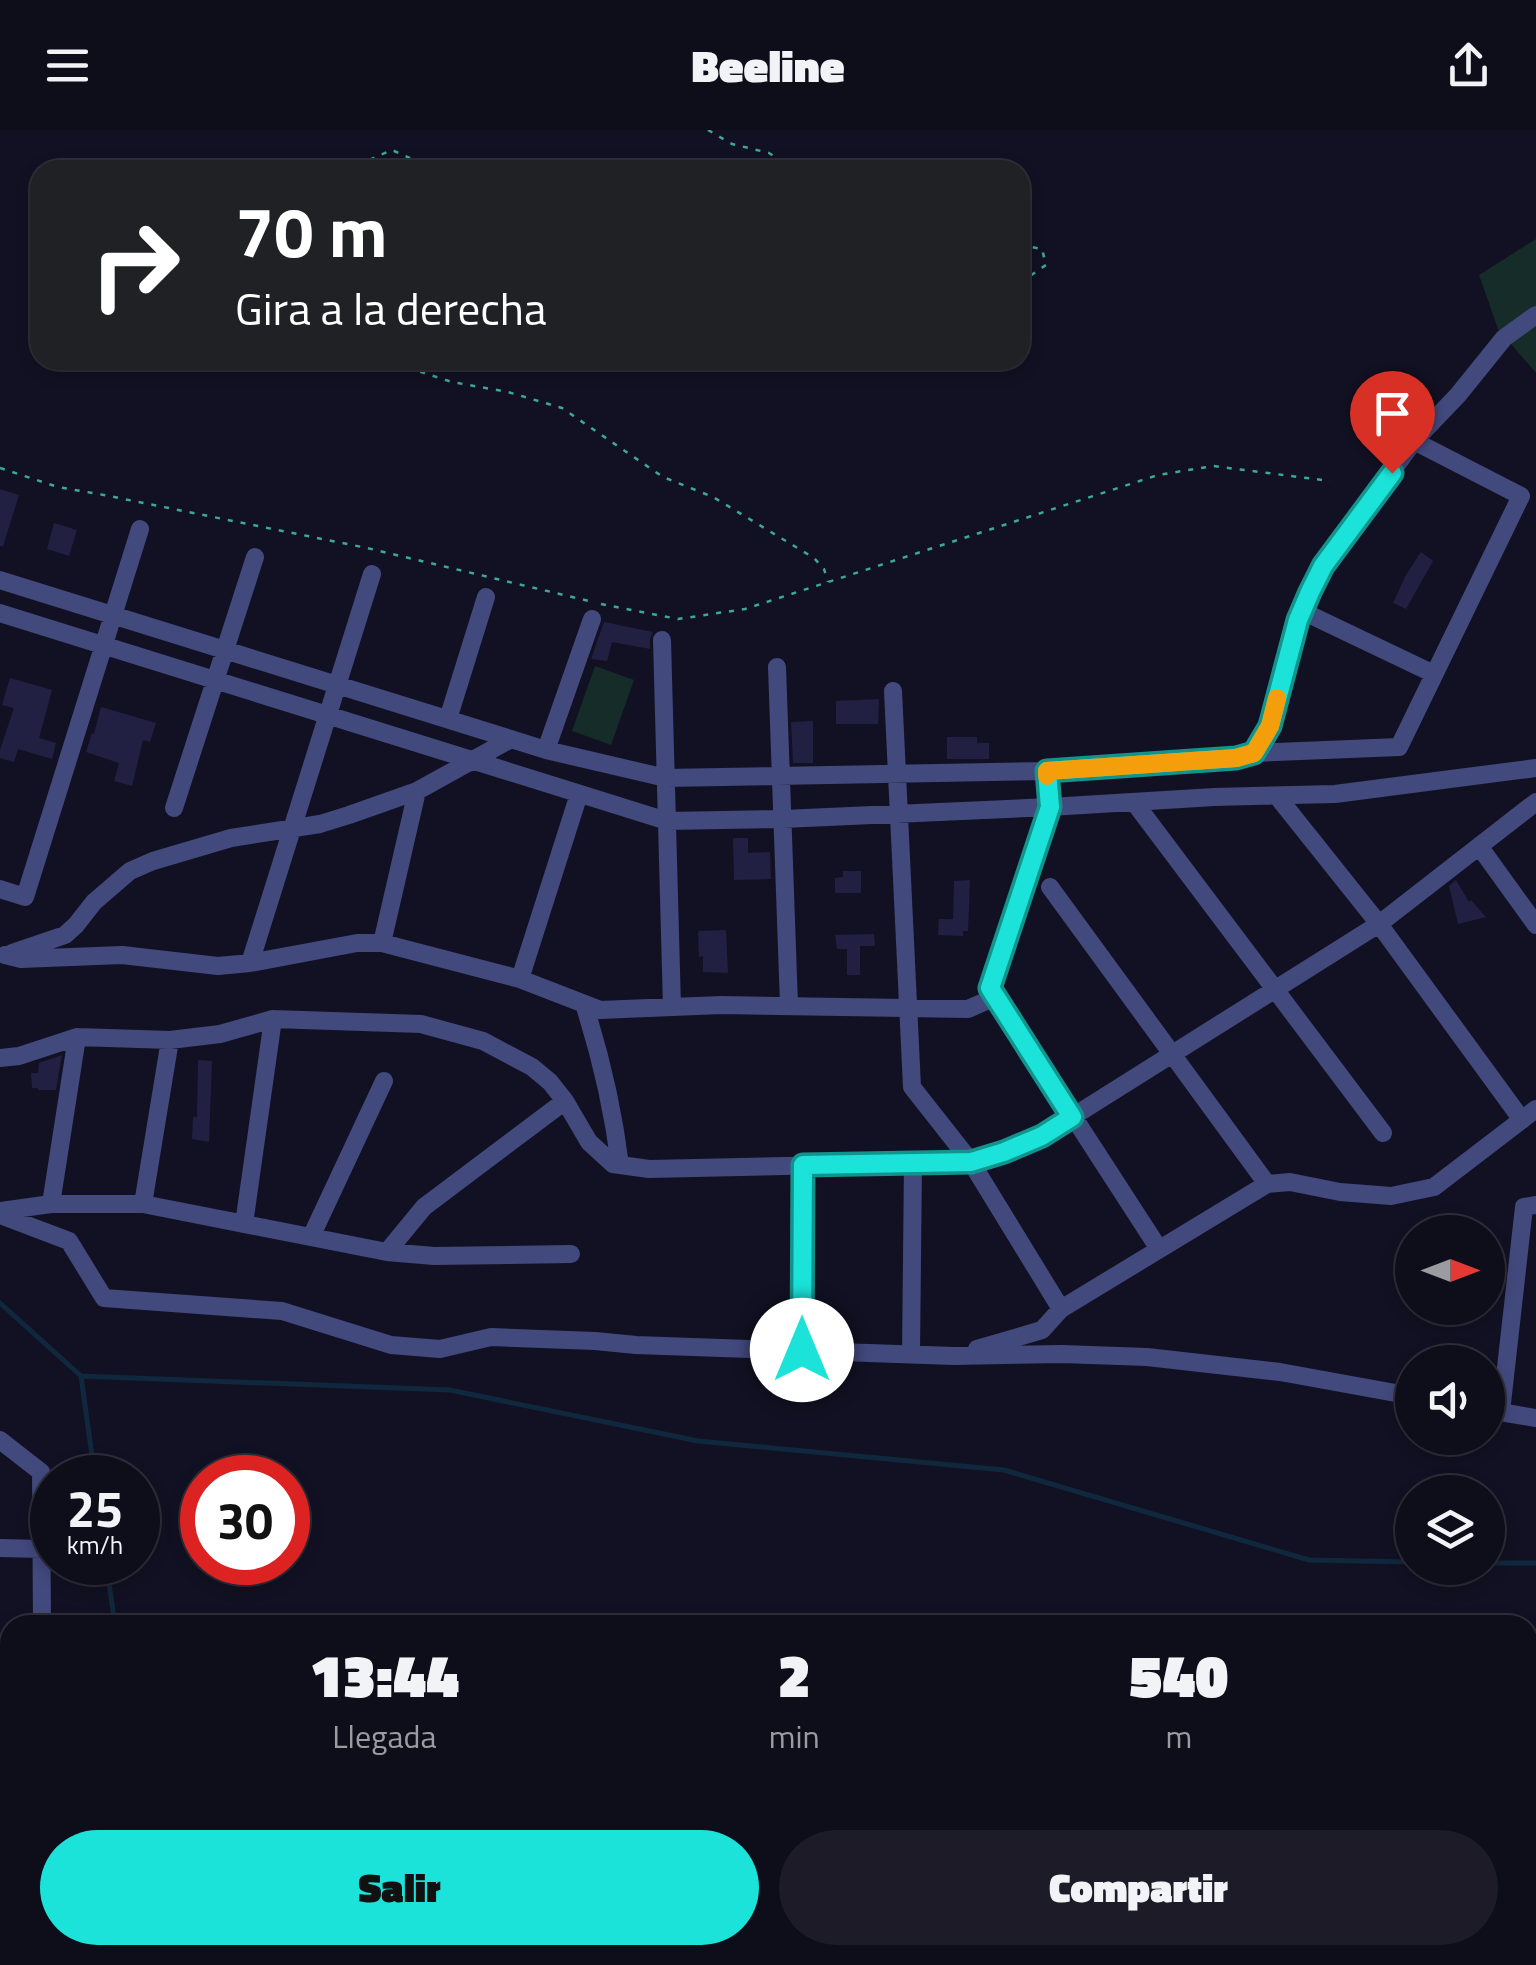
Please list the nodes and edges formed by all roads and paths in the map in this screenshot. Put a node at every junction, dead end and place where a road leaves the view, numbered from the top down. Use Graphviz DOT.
graph roads {
  1 [pos="708,130"];
  2 [pos="369,160"];
  3 [pos="414,160"];
  4 [pos="780,160"];
  5 [pos="1030,247"];
  6 [pos="1030,276"];
  7 [pos="1536,314"];
  8 [pos="415,370"];
  9 [pos="1414,441"];
  10 [pos="0,468"];
  11 [pos="1330,481"];
  12 [pos="140,529"];
  13 [pos="255,557"];
  14 [pos="372,574"];
  15 [pos="828,582"];
  16 [pos="1,585"];
  17 [pos="486,597"];
  18 [pos="1302,611"];
  19 [pos="0,613"];
  20 [pos="114,615"];
  21 [pos="592,619"];
  22 [pos="662,640"];
  23 [pos="104,646"];
  24 [pos="225,650"];
  25 [pos="778,667"];
  26 [pos="1434,674"];
  27 [pos="216,681"];
  28 [pos="337,685"];
  29 [pos="893,691"];
  30 [pos="328,715"];
  31 [pos="448,719"];
  32 [pos="511,739"];
  33 [pos="546,750"];
  34 [pos="1254,753"];
  35 [pos="474,761"];
  36 [pos="1536,768"];
  37 [pos="1047,771"];
  38 [pos="897,774"];
  39 [pos="781,776"];
  40 [pos="666,778"];
  41 [pos="418,791"];
  42 [pos="579,794"];
  43 [pos="1276,796"];
  44 [pos="1134,802"];
  45 [pos="1536,802"];
  46 [pos="1050,807"];
  47 [pos="174,808"];
  48 [pos="898,812"];
  49 [pos="783,819"];
  50 [pos="667,821"];
  51 [pos="292,828"];
  52 [pos="1480,846"];
  53 [pos="1050,887"];
  54 [pos="0,889"];
  55 [pos="1379,924"];
  56 [pos="1536,925"];
  57 [pos="382,942"];
  58 [pos="2,956"];
  59 [pos="250,963"];
  60 [pos="520,979"];
  61 [pos="990,988"];
  62 [pos="1276,989"];
  63 [pos="584,1004"];
  64 [pos="789,1005"];
  65 [pos="672,1007"];
  66 [pos="908,1009"];
  67 [pos="272,1019"];
  68 [pos="78,1037"];
  69 [pos="170,1040"];
  70 [pos="1172,1054"];
  71 [pos="0,1058"];
  72 [pos="384,1081"];
  73 [pos="564,1101"];
  74 [pos="1529,1114"];
  75 [pos="1072,1117"];
  76 [pos="1383,1133"];
  77 [pos="913,1162"];
  78 [pos="971,1162"];
  79 [pos="620,1165"];
  80 [pos="803,1165"];
  81 [pos="1267,1184"];
  82 [pos="52,1204"];
  83 [pos="142,1204"];
  84 [pos="1536,1205"];
  85 [pos="0,1213"];
  86 [pos="244,1224"];
  87 [pos="311,1237"];
  88 [pos="1159,1248"];
  89 [pos="387,1252"];
  90 [pos="571,1254"];
  91 [pos="1061,1308"];
  92 [pos="1504,1345"];
  93 [pos="802,1350"];
  94 [pos="911,1354"];
  95 [pos="954,1356"];
  96 [pos="1395,1393"];
  97 [pos="1505,1413"];
  98 [pos="1536,1418"];
  99 [pos="0,1440"];
  100 [pos="30,1463"];
  101 [pos="0,1548"];
  102 [pos="30,1549"];
  103 [pos="42,1585"];
  104 [pos="42,1615"];
  1 -- 4 [label="path"];
  2 -- 3 [label="path"];
  5 -- 6 [label="path"];
  7 -- 9 [label="street"];
  8 -- 15 [label="path"];
  9 -- 18 [label="street"];
  9 -- 26 [label="street"];
  10 -- 15 [label="path"];
  11 -- 15 [label="path"];
  12 -- 20 [label="street"];
  13 -- 24 [label="street"];
  14 -- 28 [label="street"];
  16 -- 20 [label="street"];
  17 -- 31 [label="street"];
  18 -- 26 [label="street"];
  18 -- 34 [label="street"];
  19 -- 23 [label="street"];
  20 -- 23 [label="street"];
  20 -- 24 [label="street"];
  21 -- 33 [label="street"];
  22 -- 40 [label="street"];
  23 -- 27 [label="street"];
  23 -- 54 [label="street"];
  24 -- 27 [label="street"];
  24 -- 28 [label="street"];
  25 -- 39 [label="street"];
  26 -- 34 [label="street"];
  27 -- 30 [label="street"];
  27 -- 47 [label="street"];
  28 -- 30 [label="street"];
  28 -- 31 [label="street"];
  29 -- 38 [label="street"];
  30 -- 35 [label="street"];
  30 -- 51 [label="street"];
  31 -- 32 [label="street"];
  32 -- 33 [label="street"];
  32 -- 35 [label="street"];
  33 -- 40 [label="street"];
  34 -- 37 [label="street"];
  35 -- 41 [label="street"];
  35 -- 42 [label="street"];
  36 -- 43 [label="street"];
  37 -- 38 [label="street"];
  37 -- 46 [label="street"];
  38 -- 39 [label="street"];
  38 -- 48 [label="street"];
  39 -- 40 [label="street"];
  39 -- 49 [label="street"];
  40 -- 50 [label="street"];
  41 -- 51 [label="street"];
  41 -- 57 [label="street"];
  42 -- 50 [label="street"];
  42 -- 60 [label="street"];
  43 -- 44 [label="street"];
  43 -- 55 [label="street"];
  44 -- 46 [label="street"];
  44 -- 62 [label="street"];
  45 -- 52 [label="street"];
  46 -- 48 [label="street"];
  46 -- 61 [label="street"];
  48 -- 49 [label="street"];
  48 -- 66 [label="street"];
  49 -- 50 [label="street"];
  49 -- 64 [label="street"];
  50 -- 65 [label="street"];
  51 -- 58 [label="street"];
  51 -- 59 [label="street"];
  52 -- 55 [label="street"];
  52 -- 56 [label="street"];
  53 -- 70 [label="street"];
  55 -- 62 [label="street"];
  55 -- 74 [label="street"];
  57 -- 59 [label="street"];
  57 -- 60 [label="street"];
  58 -- 59 [label="street"];
  60 -- 63 [label="street"];
  61 -- 66 [label="street"];
  61 -- 75 [label="street"];
  62 -- 70 [label="street"];
  62 -- 76 [label="street"];
  63 -- 65 [label="street"];
  63 -- 79 [label="street"];
  64 -- 65 [label="street"];
  64 -- 66 [label="street"];
  66 -- 78 [label="street"];
  67 -- 69 [label="street"];
  67 -- 73 [label="street"];
  67 -- 86 [label="street"];
  68 -- 69 [label="street"];
  68 -- 71 [label="street"];
  68 -- 82 [label="street"];
  69 -- 83 [label="street"];
  70 -- 75 [label="street"];
  70 -- 81 [label="street"];
  72 -- 87 [label="street"];
  73 -- 79 [label="street"];
  73 -- 89 [label="street"];
  74 -- 81 [label="street"];
  75 -- 78 [label="street"];
  75 -- 88 [label="street"];
  77 -- 78 [label="street"];
  77 -- 80 [label="street"];
  77 -- 94 [label="street"];
  78 -- 91 [label="street"];
  79 -- 80 [label="street"];
  80 -- 93 [label="street"];
  81 -- 88 [label="street"];
  82 -- 83 [label="street"];
  82 -- 85 [label="street"];
  83 -- 86 [label="street"];
  84 -- 92 [label="street"];
  85 -- 93 [label="street"];
  86 -- 87 [label="street"];
  87 -- 89 [label="street"];
  88 -- 91 [label="street"];
  89 -- 90 [label="street"];
  91 -- 95 [label="street"];
  93 -- 94 [label="street"];
  94 -- 95 [label="street"];
  95 -- 96 [label="street"];
  97 -- 98 [label="street"];
  99 -- 100 [label="street"];
  101 -- 102 [label="street"];
  103 -- 104 [label="street"];
}
